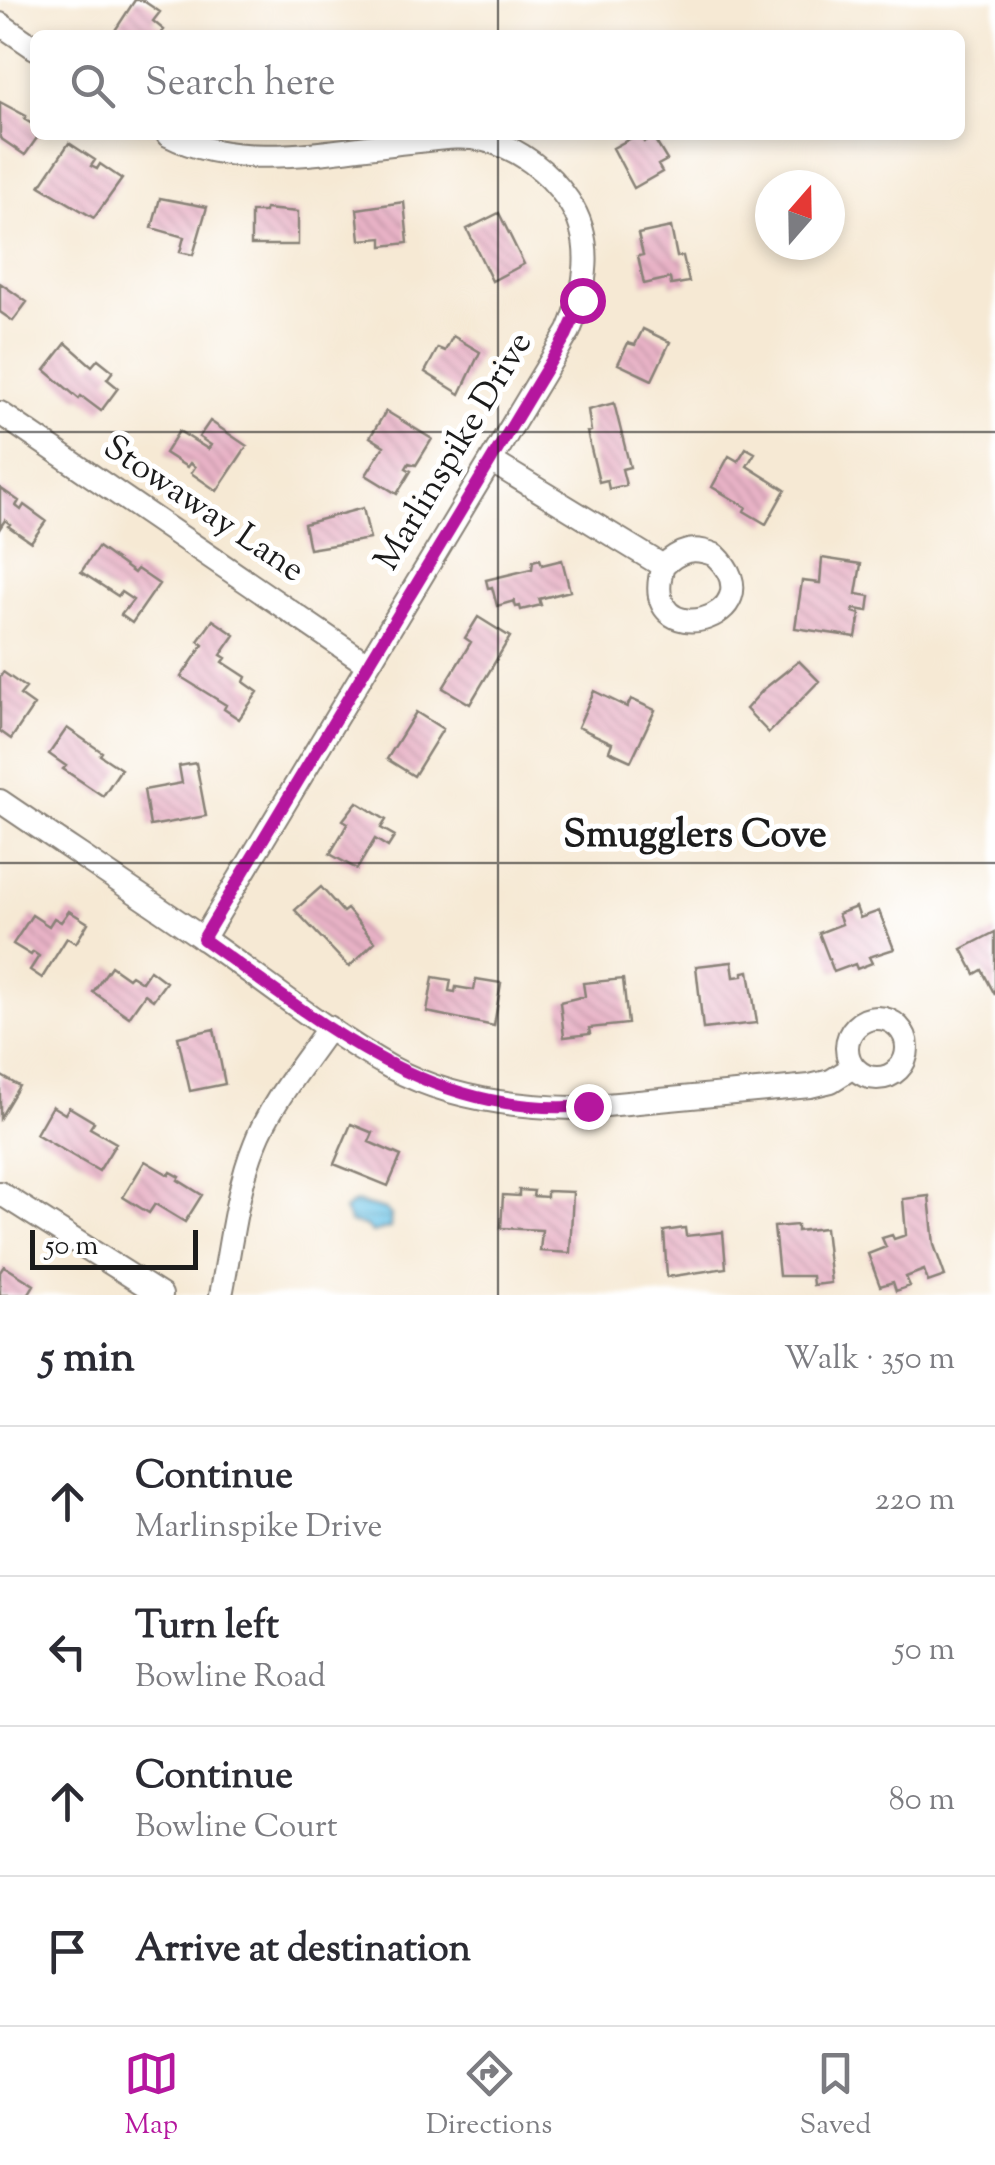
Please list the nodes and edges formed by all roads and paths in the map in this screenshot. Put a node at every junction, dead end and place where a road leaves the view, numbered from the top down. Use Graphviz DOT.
graph roads {
  1 [pos="0,24"];
  2 [pos="30,45"];
  3 [pos="185,140"];
  4 [pos="432,140"];
  5 [pos="485,140"];
  6 [pos="0,413"];
  7 [pos="491,461"];
  8 [pos="663,566"];
  9 [pos="367,664"];
  10 [pos="0,801"];
  11 [pos="203,939"];
  12 [pos="329,1027"];
  13 [pos="853,1067"];
  14 [pos="0,1193"];
  15 [pos="161,1295"];
  16 [pos="221,1295"];
  1 -- 2 [label="street"];
  3 -- 4 [label="street, Marlinspike Drive"];
  5 -- 7 [label="street, Marlinspike Drive"];
  6 -- 9 [label="street, Stowaway Lane"];
  7 -- 8 [label="street"];
  7 -- 9 [label="street, Marlinspike Drive"];
  9 -- 11 [label="street, Marlinspike Drive"];
  10 -- 11 [label="street"];
  11 -- 12 [label="street"];
  12 -- 13 [label="street"];
  12 -- 16 [label="street"];
  14 -- 15 [label="street"];
}
